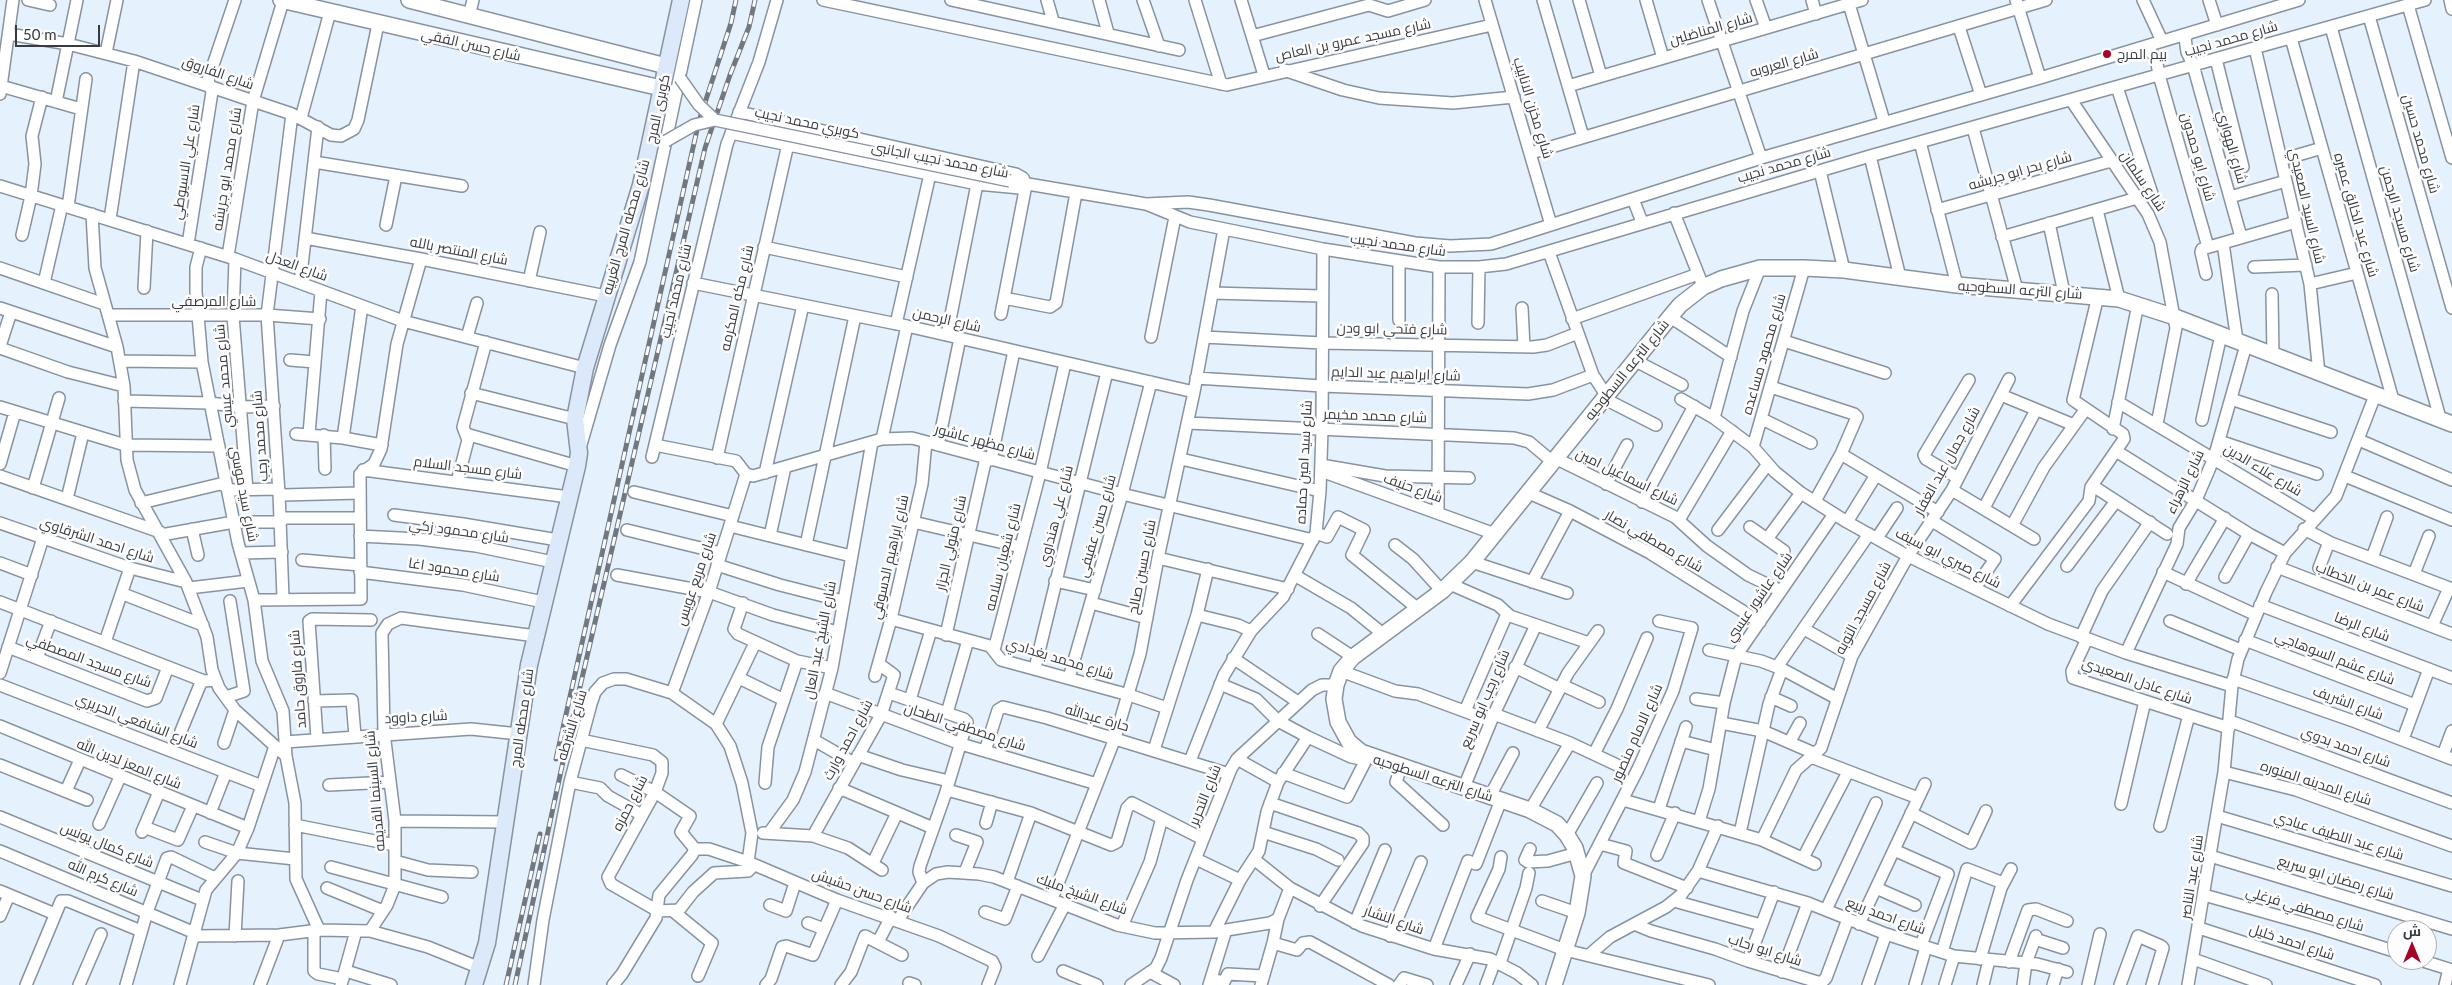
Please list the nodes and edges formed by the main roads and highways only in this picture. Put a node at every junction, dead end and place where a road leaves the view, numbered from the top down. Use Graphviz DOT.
graph roads {
  1 [pos="681,0"];
  2 [pos="578,460"];
  3 [pos="474,985"];
  1 -- 2 [label="main road, شارع محطه المرج الغربيه"];
  2 -- 3 [label="main road, شارع محطه المرج"];
}
